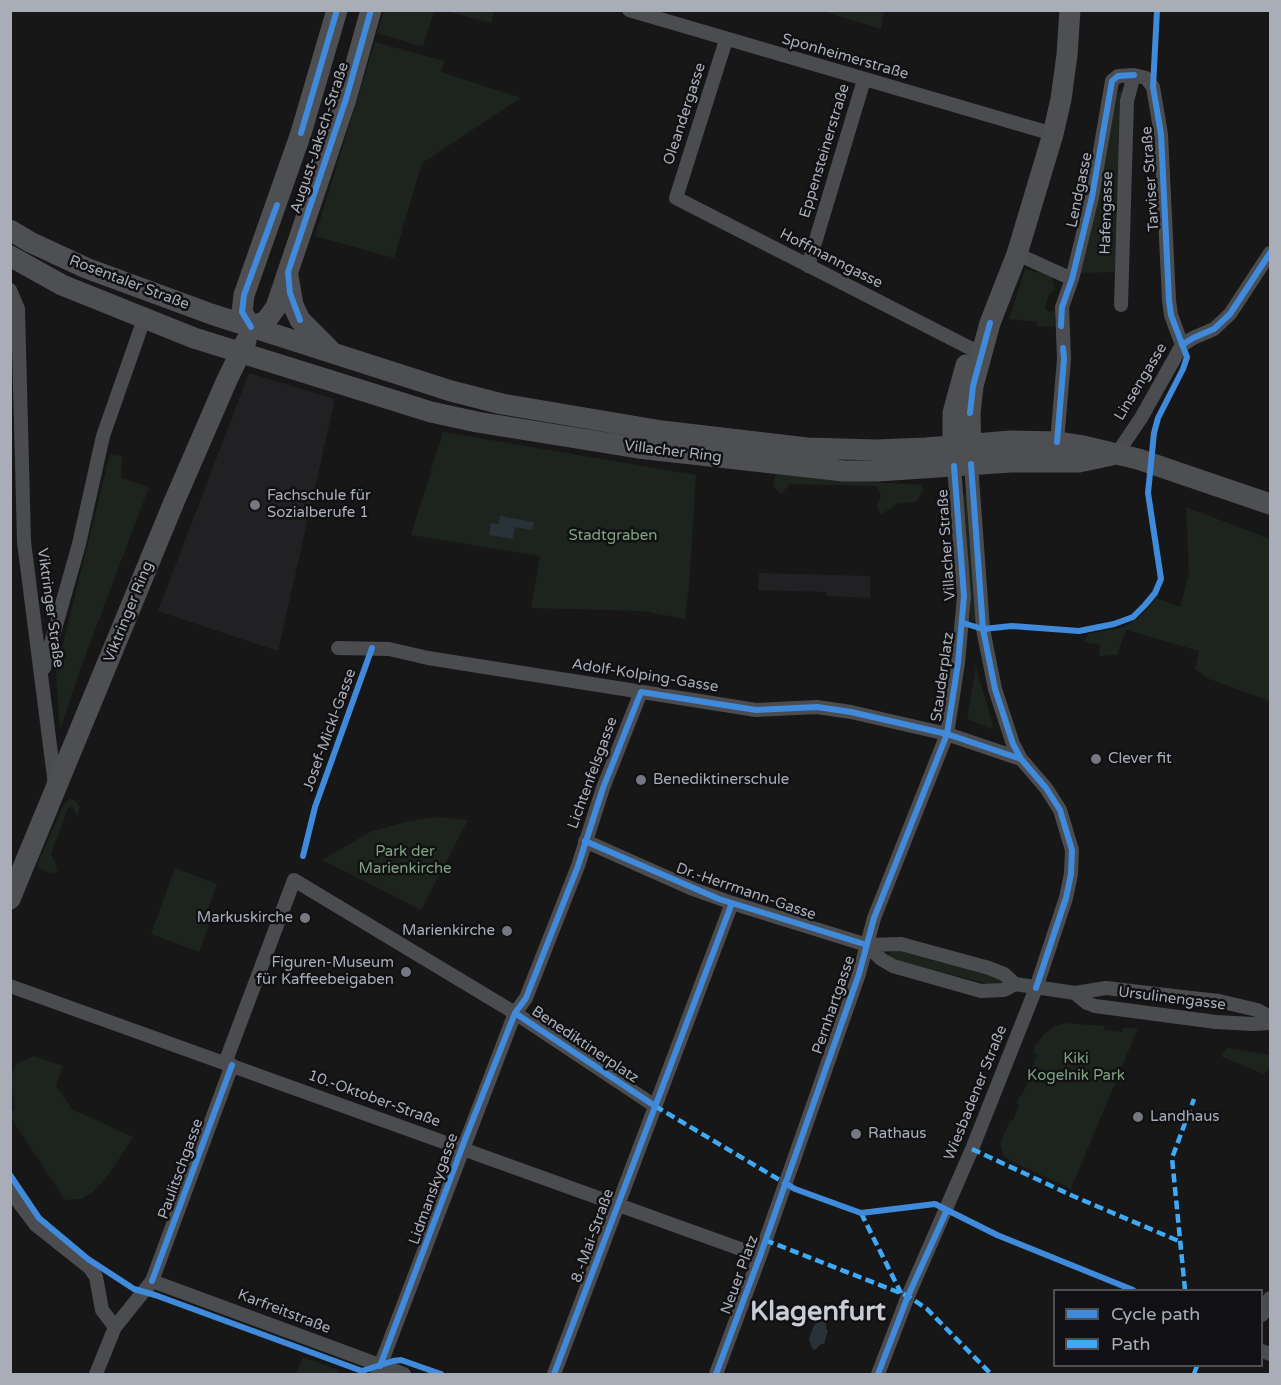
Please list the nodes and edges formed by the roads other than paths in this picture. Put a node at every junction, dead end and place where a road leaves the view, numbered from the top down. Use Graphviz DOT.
graph roads {
  1 [pos="338,10"];
  2 [pos="372,10"];
  3 [pos="629,10"];
  4 [pos="1070,10"];
  5 [pos="659,15"];
  6 [pos="726,40"];
  7 [pos="1134,75"];
  8 [pos="864,80"];
  9 [pos="1053,134"];
  10 [pos="676,198"];
  11 [pos="13,244"];
  12 [pos="1270,253"];
  13 [pos="1017,254"];
  14 [pos="808,266"];
  15 [pos="288,272"];
  16 [pos="1072,279"];
  17 [pos="10,290"];
  18 [pos="1121,305"];
  19 [pos="144,319"];
  20 [pos="990,323"];
  21 [pos="251,327"];
  22 [pos="1182,345"];
  23 [pos="972,348"];
  24 [pos="333,352"];
  25 [pos="241,353"];
  26 [pos="1057,442"];
  27 [pos="962,455"];
  28 [pos="1116,455"];
  29 [pos="1270,504"];
  30 [pos="963,623"];
  31 [pos="338,648"];
  32 [pos="42,676"];
  33 [pos="641,692"];
  34 [pos="947,734"];
  35 [pos="1022,759"];
  36 [pos="56,788"];
  37 [pos="585,841"];
  38 [pos="578,866"];
  39 [pos="10,899"];
  40 [pos="732,903"];
  41 [pos="867,945"];
  42 [pos="1015,984"];
  43 [pos="10,986"];
  44 [pos="1036,988"];
  45 [pos="1075,993"];
  46 [pos="515,1013"];
  47 [pos="1270,1017"];
  48 [pos="1270,1023"];
  49 [pos="228,1064"];
  50 [pos="655,1106"];
  51 [pos="462,1148"];
  52 [pos="785,1183"];
  53 [pos="10,1191"];
  54 [pos="617,1204"];
  55 [pos="760,1256"];
  56 [pos="152,1281"];
  57 [pos="1270,1298"];
  58 [pos="1263,1312"];
  59 [pos="115,1327"];
  60 [pos="379,1370"];
  61 [pos="96,1374"];
  62 [pos="404,1374"];
  63 [pos="554,1374"];
  64 [pos="716,1374"];
  65 [pos="878,1374"];
  1 -- 21 [label="main road, August-Jaksch-Straße"];
  2 -- 15 [label="main road, August-Jaksch-Straße"];
  3 -- 5 [label="street, Sponheimerstraße"];
  4 -- 9 [label="main road, Villacher Straße"];
  5 -- 6 [label="street, Sponheimerstraße"];
  6 -- 8 [label="street, Sponheimerstraße"];
  6 -- 10 [label="street, Oleandergasse"];
  7 -- 16 [label="street, Lendgasse"];
  7 -- 18 [label="street, Hafengasse"];
  7 -- 22 [label="street, Tarviser Straße"];
  8 -- 9 [label="street, Sponheimerstraße"];
  8 -- 14 [label="street, Eppensteinerstraße"];
  9 -- 13 [label="main road, Villacher Straße"];
  10 -- 14 [label="street, Hoffmanngasse"];
  11 -- 19 [label="main road, Rosentaler Straße"];
  11 -- 21 [label="main road, Rosentaler Straße"];
  12 -- 22 [label="street, Linsengasse"];
  13 -- 16 [label="street"];
  13 -- 20 [label="main road, Villacher Straße"];
  14 -- 23 [label="street, Hoffmanngasse"];
  15 -- 21 [label="main road, August-Jaksch-Straße"];
  15 -- 24 [label="main road"];
  16 -- 26 [label="street, Lendgasse"];
  17 -- 32 [label="street, Viktringer Straße"];
  19 -- 25 [label="main road, Rosentaler Straße"];
  19 -- 32 [label="street"];
  20 -- 23 [label="main road, Villacher Straße"];
  20 -- 27 [label="main road, Villacher Straße"];
  21 -- 24 [label="main road, Villacher Ring"];
  21 -- 25 [label="main road, Viktringer Ring"];
  22 -- 28 [label="street, Linsengasse"];
  23 -- 27 [label="main road, Villacher Straße"];
  24 -- 27 [label="main road, Villacher Ring"];
  25 -- 27 [label="main road, Villacher Ring"];
  25 -- 36 [label="main road, Viktringer Ring"];
  26 -- 27 [label="main road, Villacher Ring"];
  26 -- 28 [label="main road, Villacher Ring"];
  27 -- 28 [label="main road, Villacher Ring"];
  27 -- 30 [label="street, Villacher Straße"];
  27 -- 35 [label="street, Villacher Straße"];
  28 -- 29 [label="main road, Villacher Ring"];
  30 -- 34 [label="street, Stauderplatz"];
  31 -- 33 [label="street, Adolf-Kolping-Gasse"];
  32 -- 36 [label="street, Viktringer Straße"];
  33 -- 34 [label="street, Adolf-Kolping-Gasse"];
  33 -- 37 [label="street, Lichtenfelsgasse"];
  34 -- 35 [label="street, Stauderplatz"];
  34 -- 41 [label="street, Pernhartgasse"];
  35 -- 44 [label="street, Wiesbadener Straße"];
  36 -- 39 [label="main road, Viktringer Ring"];
  37 -- 38 [label="street, Lichtenfelsgasse"];
  37 -- 40 [label="street, Dr.-Herrmann-Gasse"];
  38 -- 46 [label="street, Benediktinerplatz"];
  40 -- 41 [label="street, Dr.-Herrmann-Gasse"];
  40 -- 50 [label="street"];
  41 -- 42 [label="street, Dr.-Herrmann-Gasse"];
  41 -- 42 [label="street, Dr.-Herrmann-Gasse"];
  41 -- 52 [label="street, Pernhartgasse"];
  42 -- 44 [label="street, Dr.-Herrmann-Gasse"];
  43 -- 49 [label="street, 10.-Oktober-Straße"];
  44 -- 45 [label="street, Ursulinengasse"];
  44 -- 65 [label="street, Wiesbadener Straße"];
  45 -- 47 [label="street, Ursulinengasse"];
  45 -- 48 [label="street, Ursulinengasse"];
  46 -- 49 [label="street, Paulitschgasse"];
  46 -- 50 [label="street, Benediktinerplatz"];
  46 -- 51 [label="street, Lidmanskygasse"];
  49 -- 51 [label="street, 10.-Oktober-Straße"];
  49 -- 56 [label="street, Paulitschgasse"];
  50 -- 54 [label="street, 8.-Mai-Straße"];
  51 -- 54 [label="street, 10.-Oktober-Straße"];
  51 -- 60 [label="street, Lidmanskygasse"];
  52 -- 55 [label="street, Neuer Platz"];
  53 -- 59 [label="street"];
  54 -- 55 [label="street, 10.-Oktober-Straße"];
  54 -- 63 [label="street, 8.-Mai-Straße"];
  55 -- 64 [label="street, Neuer Platz"];
  56 -- 59 [label="street, Paulitschgasse"];
  56 -- 60 [label="street, Karfreitstraße"];
  57 -- 58 [label="street"];
  59 -- 61 [label="street, Paulitschgasse"];
  60 -- 62 [label="street, Karfreitstraße"];
}
